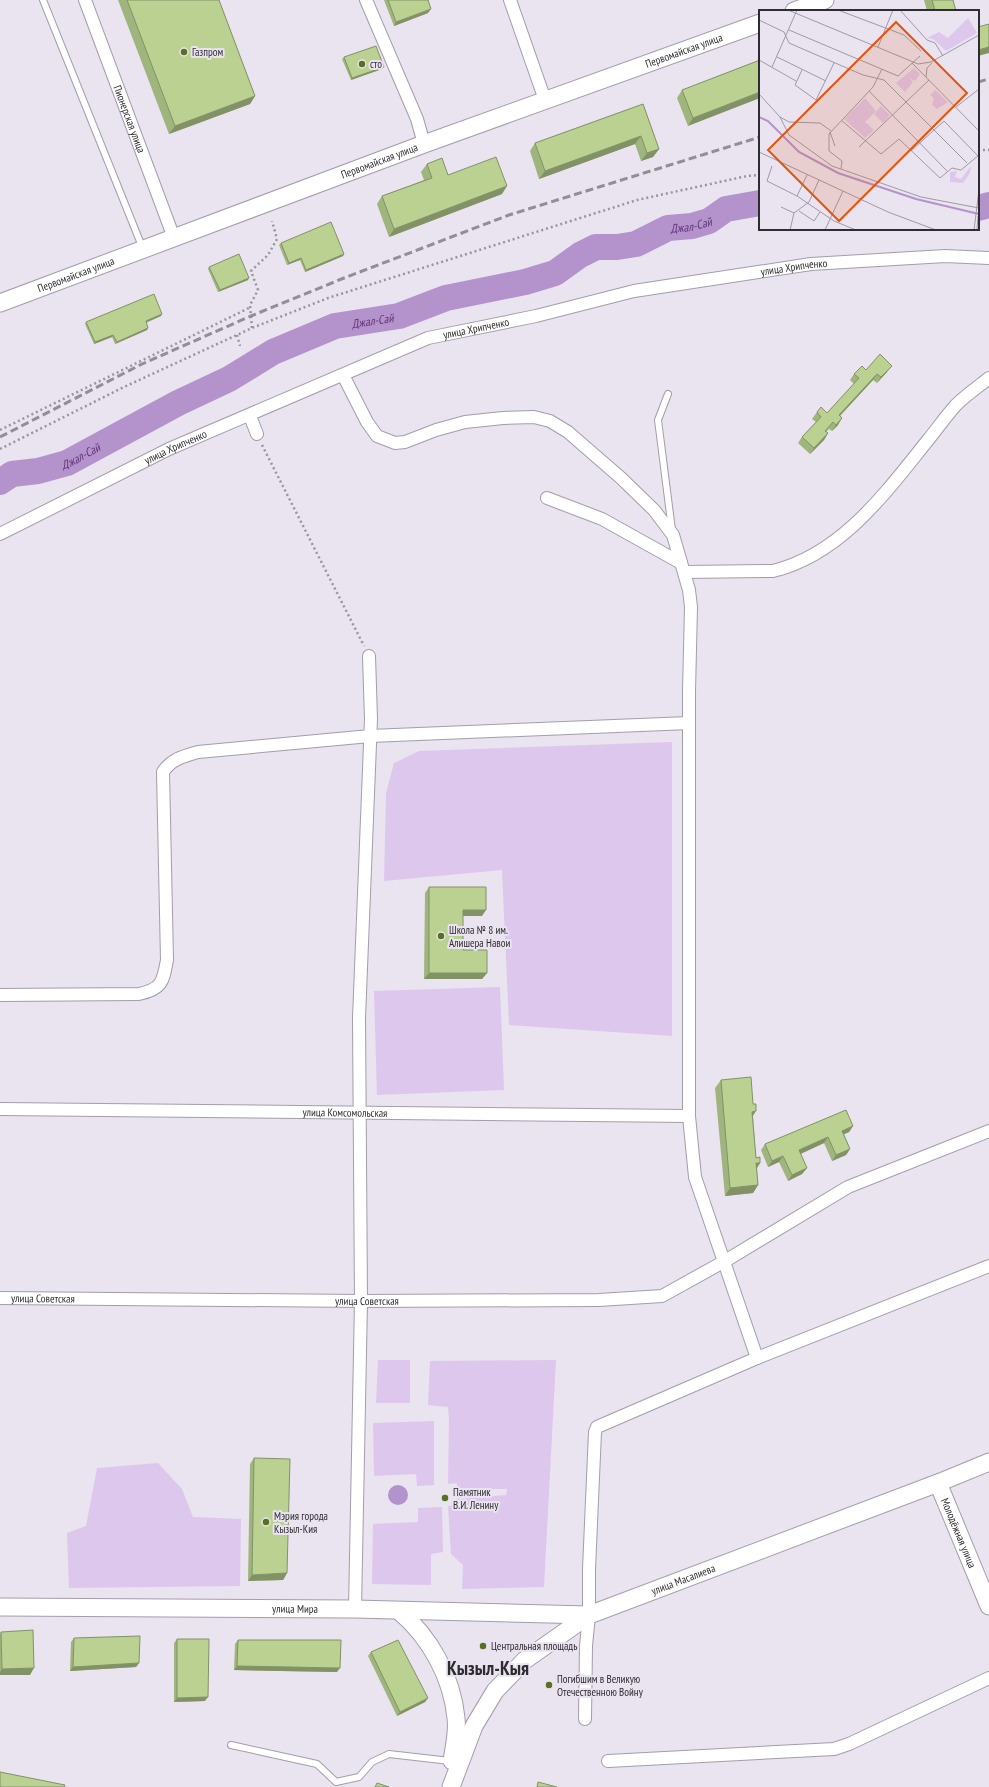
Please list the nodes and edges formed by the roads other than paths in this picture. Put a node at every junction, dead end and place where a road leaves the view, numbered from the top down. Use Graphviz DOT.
graph roads {
  1 [pos="43,0"];
  2 [pos="84,0"];
  3 [pos="366,0"];
  4 [pos="510,0"];
  5 [pos="825,0"];
  6 [pos="797,10"];
  7 [pos="759,23"];
  8 [pos="545,100"];
  9 [pos="424,144"];
  10 [pos="174,238"];
  11 [pos="143,250"];
  12 [pos="989,258"];
  13 [pos="0,303"];
  14 [pos="343,375"];
  15 [pos="989,378"];
  16 [pos="668,394"];
  17 [pos="250,416"];
  18 [pos="257,434"];
  19 [pos="547,498"];
  20 [pos="0,534"];
  21 [pos="673,535"];
  22 [pos="682,568"];
  23 [pos="369,656"];
  24 [pos="689,723"];
  25 [pos="370,736"];
  26 [pos="0,995"];
  27 [pos="0,1109"];
  28 [pos="360,1112"];
  29 [pos="689,1116"];
  30 [pos="989,1131"];
  31 [pos="725,1261"];
  32 [pos="989,1266"];
  33 [pos="0,1298"];
  34 [pos="361,1301"];
  35 [pos="758,1358"];
  36 [pos="989,1462"];
  37 [pos="938,1483"];
  38 [pos="989,1606"];
  39 [pos="0,1608"];
  40 [pos="355,1609"];
  41 [pos="399,1610"];
  42 [pos="589,1615"];
  43 [pos="989,1678"];
  44 [pos="585,1719"];
  45 [pos="231,1745"];
  46 [pos="452,1761"];
  47 [pos="608,1761"];
  48 [pos="447,1787"];
  49 [pos="451,1787"];
  1 -- 11 [label="lane"];
  2 -- 10 [label="street, Пионерская улица"];
  3 -- 9 [label="street"];
  4 -- 8 [label="street"];
  5 -- 6 [label="main road"];
  7 -- 8 [label="main road, Первомайская улица"];
  8 -- 9 [label="main road, Первомайская улица"];
  9 -- 10 [label="main road, Первомайская улица"];
  10 -- 11 [label="main road, Первомайская улица"];
  11 -- 13 [label="main road, Первомайская улица"];
  12 -- 14 [label="street, улица Хрипченко"];
  14 -- 17 [label="street, улица Хрипченко"];
  14 -- 21 [label="street"];
  15 -- 22 [label="street"];
  16 -- 21 [label="lane"];
  17 -- 18 [label="street"];
  17 -- 20 [label="street, улица Хрипченко"];
  19 -- 22 [label="street"];
  21 -- 22 [label="street"];
  22 -- 24 [label="street"];
  23 -- 25 [label="street"];
  24 -- 25 [label="street"];
  24 -- 29 [label="street"];
  25 -- 26 [label="street"];
  25 -- 28 [label="street"];
  27 -- 28 [label="street, улица Комсомольская"];
  28 -- 29 [label="street, улица Комсомольская"];
  28 -- 34 [label="street"];
  29 -- 31 [label="street"];
  30 -- 31 [label="street, улица Советская"];
  31 -- 34 [label="street, улица Советская"];
  31 -- 35 [label="street"];
  32 -- 35 [label="street"];
  33 -- 34 [label="street, улица Советская"];
  34 -- 40 [label="street"];
  35 -- 42 [label="street"];
  36 -- 37 [label="main road, улица Масалиева"];
  37 -- 38 [label="main road, Молодёжная улица"];
  37 -- 42 [label="main road, улица Масалиева"];
  39 -- 40 [label="main road, улица Мира"];
  40 -- 41 [label="main road, улица Мира"];
  41 -- 42 [label="main road, улица Мира"];
  41 -- 46 [label="main road"];
  42 -- 44 [label="street"];
  42 -- 49 [label="main road, улица Масалиева"];
  43 -- 47 [label="street"];
  45 -- 46 [label="lane"];
  46 -- 48 [label="main road"];
}
